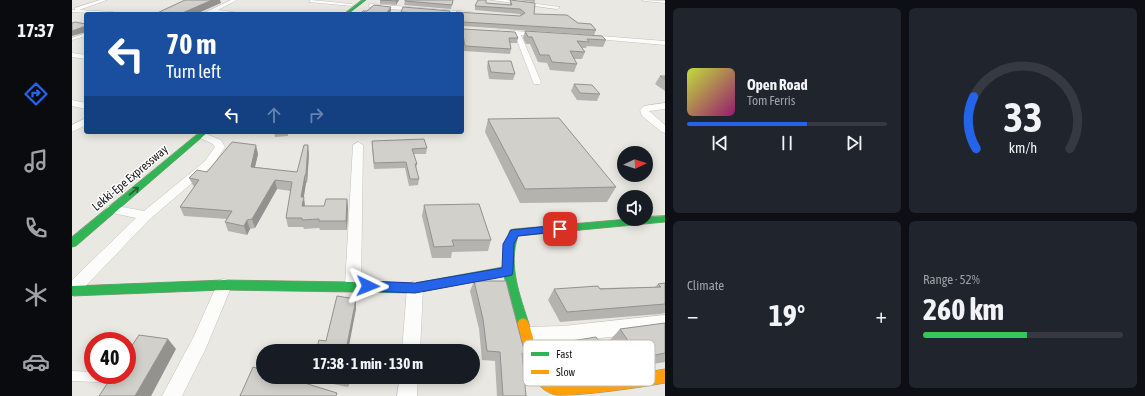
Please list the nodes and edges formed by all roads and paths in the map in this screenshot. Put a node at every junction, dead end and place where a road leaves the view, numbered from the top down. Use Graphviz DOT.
graph roads {
  1 [pos="105,0"];
  2 [pos="235,0"];
  3 [pos="313,0"];
  4 [pos="332,0"];
  5 [pos="493,0"];
  6 [pos="644,0"];
  7 [pos="380,1"];
  8 [pos="354,2"];
  9 [pos="665,2"];
  10 [pos="326,3"];
  11 [pos="367,6"];
  12 [pos="557,7"];
  13 [pos="72,11"];
  14 [pos="210,11"];
  15 [pos="86,12"];
  16 [pos="221,12"];
  17 [pos="342,12"];
  18 [pos="351,12"];
  19 [pos="452,12"];
  20 [pos="464,13"];
  21 [pos="480,14"];
  22 [pos="494,32"];
  23 [pos="517,33"];
  24 [pos="547,34"];
  25 [pos="84,35"];
  26 [pos="577,36"];
  27 [pos="72,39"];
  28 [pos="665,43"];
  29 [pos="72,55"];
  30 [pos="84,57"];
  31 [pos="538,82"];
  32 [pos="72,103"];
  33 [pos="84,106"];
  34 [pos="665,106"];
  35 [pos="84,122"];
  36 [pos="72,129"];
  37 [pos="665,130"];
  38 [pos="202,134"];
  39 [pos="205,134"];
  40 [pos="358,145"];
  41 [pos="112,209"];
  42 [pos="146,216"];
  43 [pos="665,219"];
  44 [pos="72,243"];
  45 [pos="508,271"];
  46 [pos="224,285"];
  47 [pos="352,286"];
  48 [pos="415,288"];
  49 [pos="72,291"];
  50 [pos="665,324"];
  51 [pos="525,335"];
  52 [pos="526,340"];
  53 [pos="411,344"];
  54 [pos="72,376"];
  55 [pos="665,376"];
  56 [pos="84,377"];
  57 [pos="655,378"];
  58 [pos="408,384"];
  59 [pos="552,386"];
  60 [pos="605,386"];
  61 [pos="172,396"];
  62 [pos="407,396"];
  1 -- 13 [label="street"];
  2 -- 14 [label="street"];
  3 -- 10 [label="lane"];
  4 -- 10 [label="lane"];
  5 -- 12 [label="street"];
  6 -- 9 [label="street"];
  7 -- 11 [label="street"];
  8 -- 10 [label="lane"];
  8 -- 17 [label="main road"];
  11 -- 18 [label="main road"];
  11 -- 19 [label="street"];
  13 -- 15 [label="street"];
  14 -- 16 [label="street"];
  20 -- 21 [label="street"];
  22 -- 23 [label="street"];
  23 -- 24 [label="street"];
  23 -- 31 [label="street"];
  25 -- 27 [label="lane"];
  26 -- 28 [label="street"];
  29 -- 30 [label="street"];
  32 -- 33 [label="street"];
  34 -- 37 [label="street"];
  35 -- 36 [label="street"];
  41 -- 38 [label="main road, Lekki-Epe Expressway, one-way"];
  39 -- 42 [label="street"];
  40 -- 47 [label="street"];
  41 -- 42 [label="street"];
  41 -- 44 [label="main road, Lekki-Epe Expressway"];
  42 -- 49 [label="street"];
  43 -- 45 [label="main road"];
  45 -- 48 [label="main road"];
  45 -- 51 [label="main road"];
  46 -- 47 [label="main road"];
  46 -- 49 [label="main road"];
  46 -- 61 [label="street"];
  47 -- 48 [label="main road"];
  48 -- 53 [label="street"];
  50 -- 51 [label="street"];
  51 -- 52 [label="main road"];
  54 -- 56 [label="lane"];
  55 -- 57 [label="main road"];
  58 -- 62 [label="street"];
  59 -- 60 [label="main road"];
}
